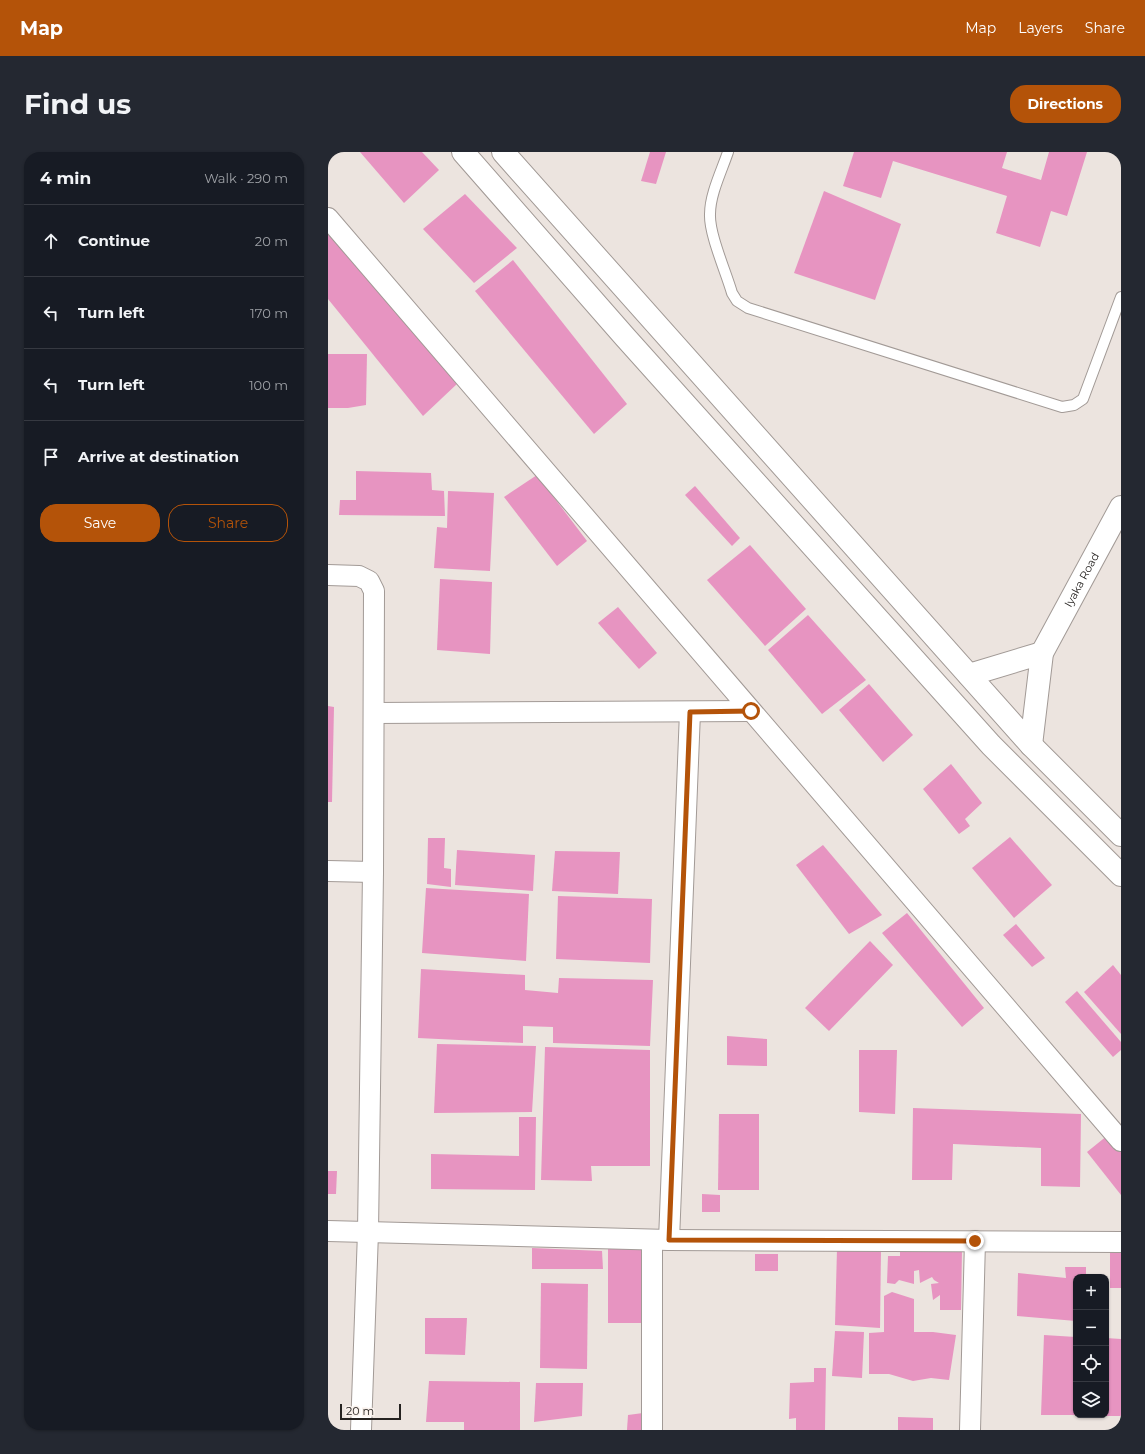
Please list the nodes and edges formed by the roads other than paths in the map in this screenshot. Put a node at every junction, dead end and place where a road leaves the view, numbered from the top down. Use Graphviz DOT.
graph roads {
  1 [pos="462,152"];
  2 [pos="503,152"];
  3 [pos="728,152"];
  4 [pos="328,218"];
  5 [pos="1121,297"];
  6 [pos="1121,507"];
  7 [pos="328,574"];
  8 [pos="1042,653"];
  9 [pos="969,675"];
  10 [pos="751,711"];
  11 [pos="690,712"];
  12 [pos="374,713"];
  13 [pos="1031,745"];
  14 [pos="1121,835"];
  15 [pos="328,871"];
  16 [pos="373,872"];
  17 [pos="1121,875"];
  18 [pos="1121,1141"];
  19 [pos="328,1231"];
  20 [pos="368,1232"];
  21 [pos="660,1240"];
  22 [pos="975,1241"];
  23 [pos="1121,1242"];
  24 [pos="361,1430"];
  25 [pos="652,1430"];
  26 [pos="970,1430"];
  1 -- 17 [label="main road"];
  2 -- 9 [label="main road"];
  3 -- 5 [label="lane"];
  4 -- 10 [label="street"];
  6 -- 8 [label="main road, Iyaka Road"];
  7 -- 12 [label="street"];
  8 -- 9 [label="main road"];
  8 -- 13 [label="main road"];
  9 -- 13 [label="main road"];
  10 -- 11 [label="street"];
  10 -- 18 [label="street"];
  11 -- 12 [label="street"];
  11 -- 21 [label="street"];
  12 -- 16 [label="street"];
  13 -- 14 [label="main road"];
  15 -- 16 [label="street"];
  16 -- 20 [label="street"];
  19 -- 20 [label="street"];
  20 -- 21 [label="street"];
  20 -- 24 [label="street"];
  21 -- 22 [label="street"];
  21 -- 25 [label="street"];
  22 -- 23 [label="street"];
  22 -- 26 [label="street"];
}
